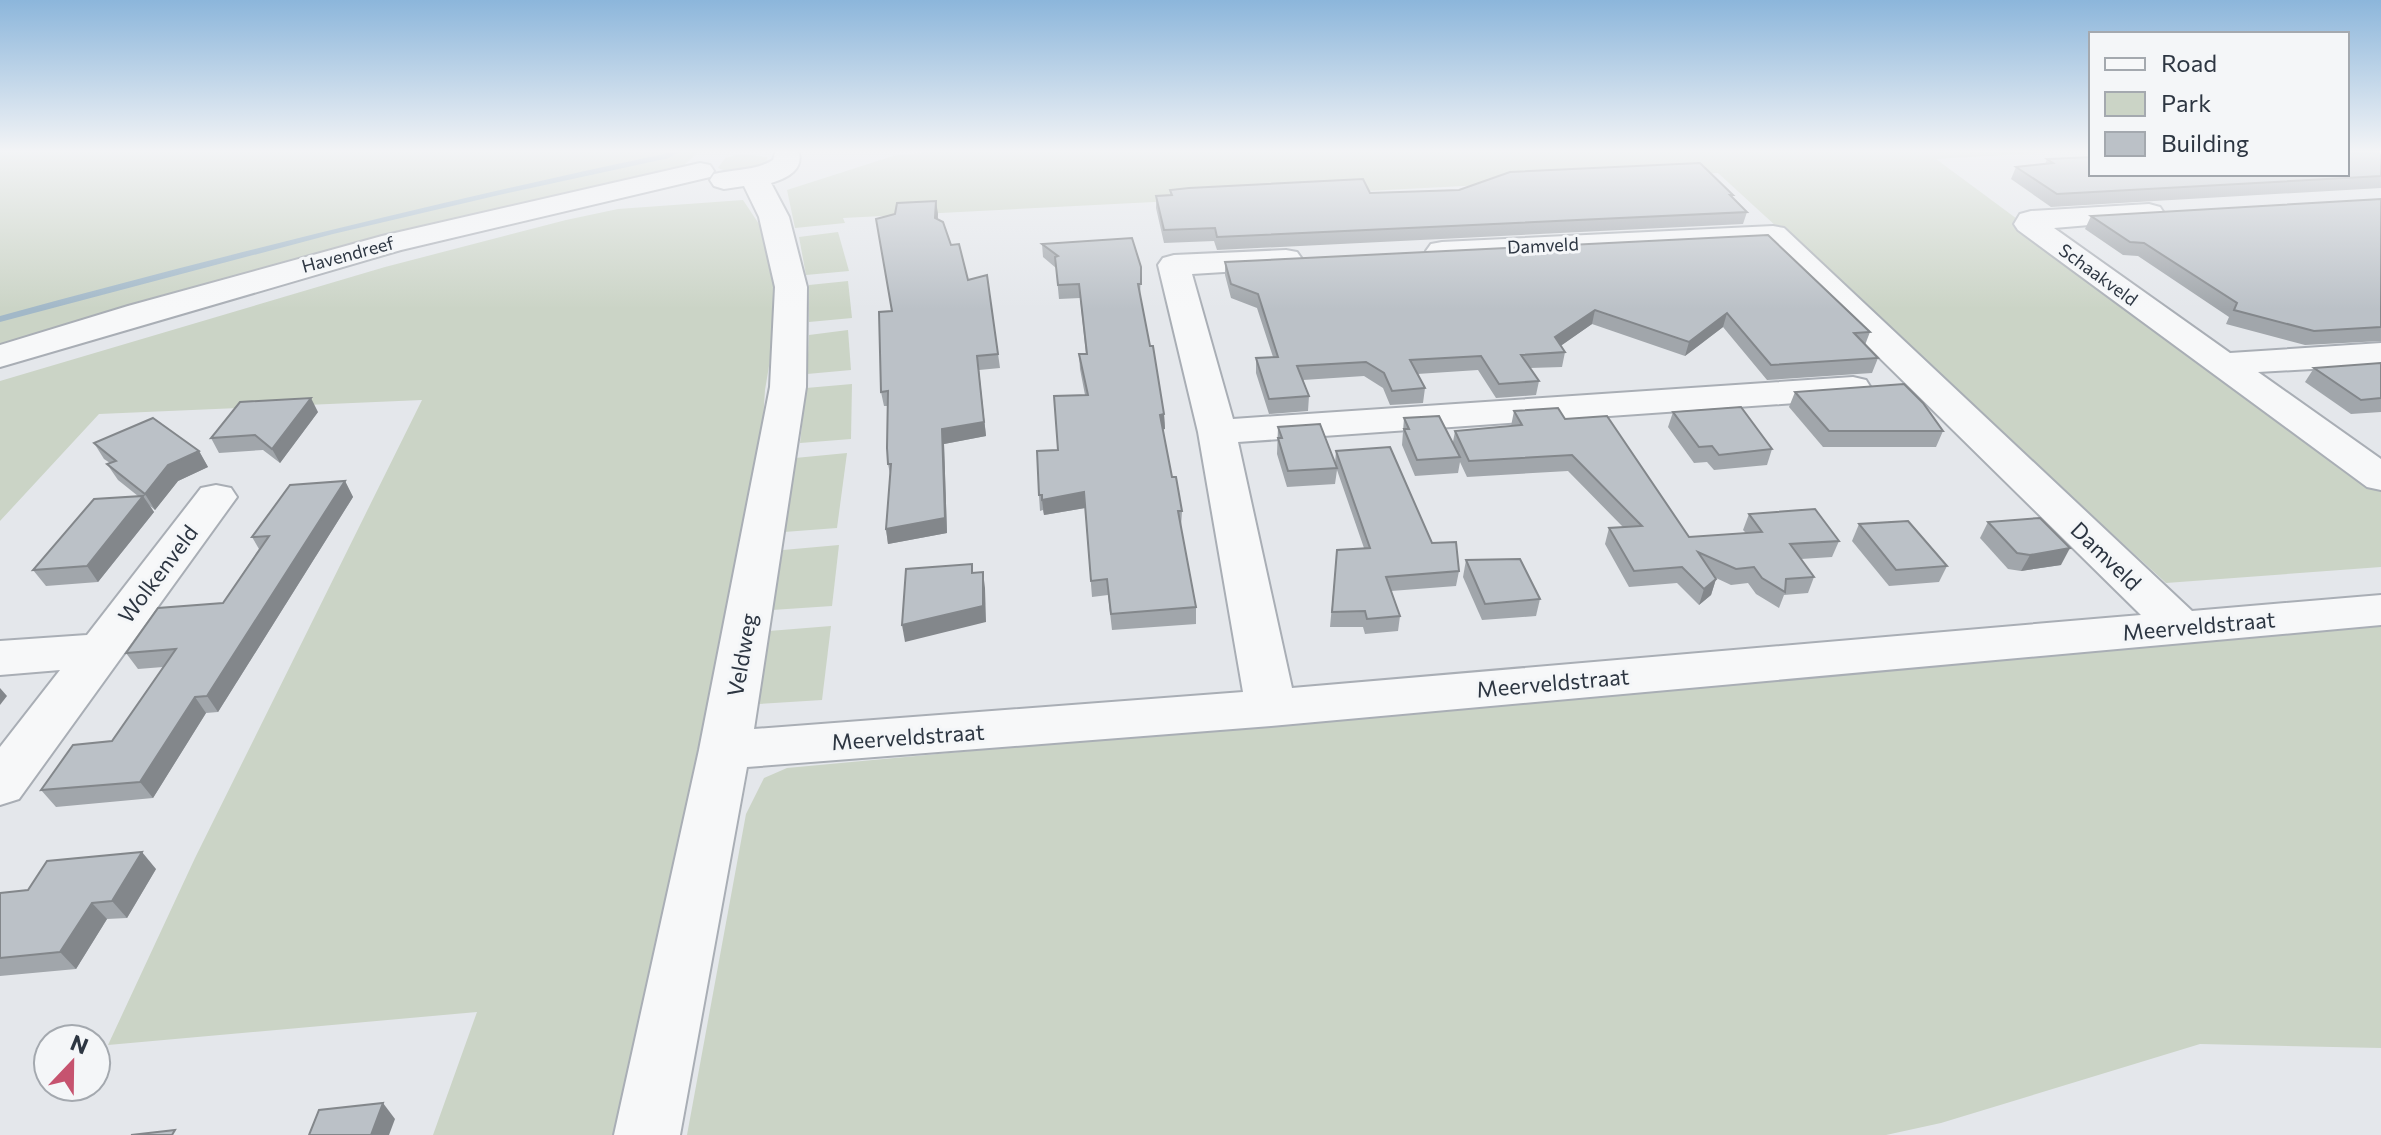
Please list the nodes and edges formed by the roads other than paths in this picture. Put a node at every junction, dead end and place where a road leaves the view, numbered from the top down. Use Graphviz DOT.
graph roads {
  1 [pos="546,203"];
  2 [pos="767,203"];
  3 [pos="2174,212"];
  4 [pos="1408,253"];
  5 [pos="1314,258"];
  6 [pos="2381,354"];
  7 [pos="0,356"];
  8 [pos="2222,364"];
  9 [pos="1928,383"];
  10 [pos="1217,432"];
  11 [pos="2381,478"];
  12 [pos="216,497"];
  13 [pos="2381,610"];
  14 [pos="2181,627"];
  15 [pos="99,651"];
  16 [pos="0,658"];
  17 [pos="1271,708"];
  18 [pos="725,750"];
  19 [pos="0,785"];
  20 [pos="647,1135"];
  1 -- 7 [label="street, Havendreef"];
  2 -- 18 [label="street, Veldweg"];
  3 -- 8 [label="street, Schaakveld"];
  4 -- 9 [label="street, Damveld"];
  5 -- 10 [label="street"];
  6 -- 8 [label="street"];
  8 -- 11 [label="street, Schaakveld"];
  9 -- 10 [label="street"];
  9 -- 14 [label="street, Damveld"];
  10 -- 17 [label="street"];
  12 -- 15 [label="street, Wolkenveld"];
  13 -- 14 [label="street, Meerveldstraat"];
  14 -- 17 [label="street, Meerveldstraat"];
  15 -- 16 [label="street"];
  15 -- 19 [label="street, Wolkenveld"];
  17 -- 18 [label="street, Meerveldstraat"];
  18 -- 20 [label="street, Veldweg"];
}
